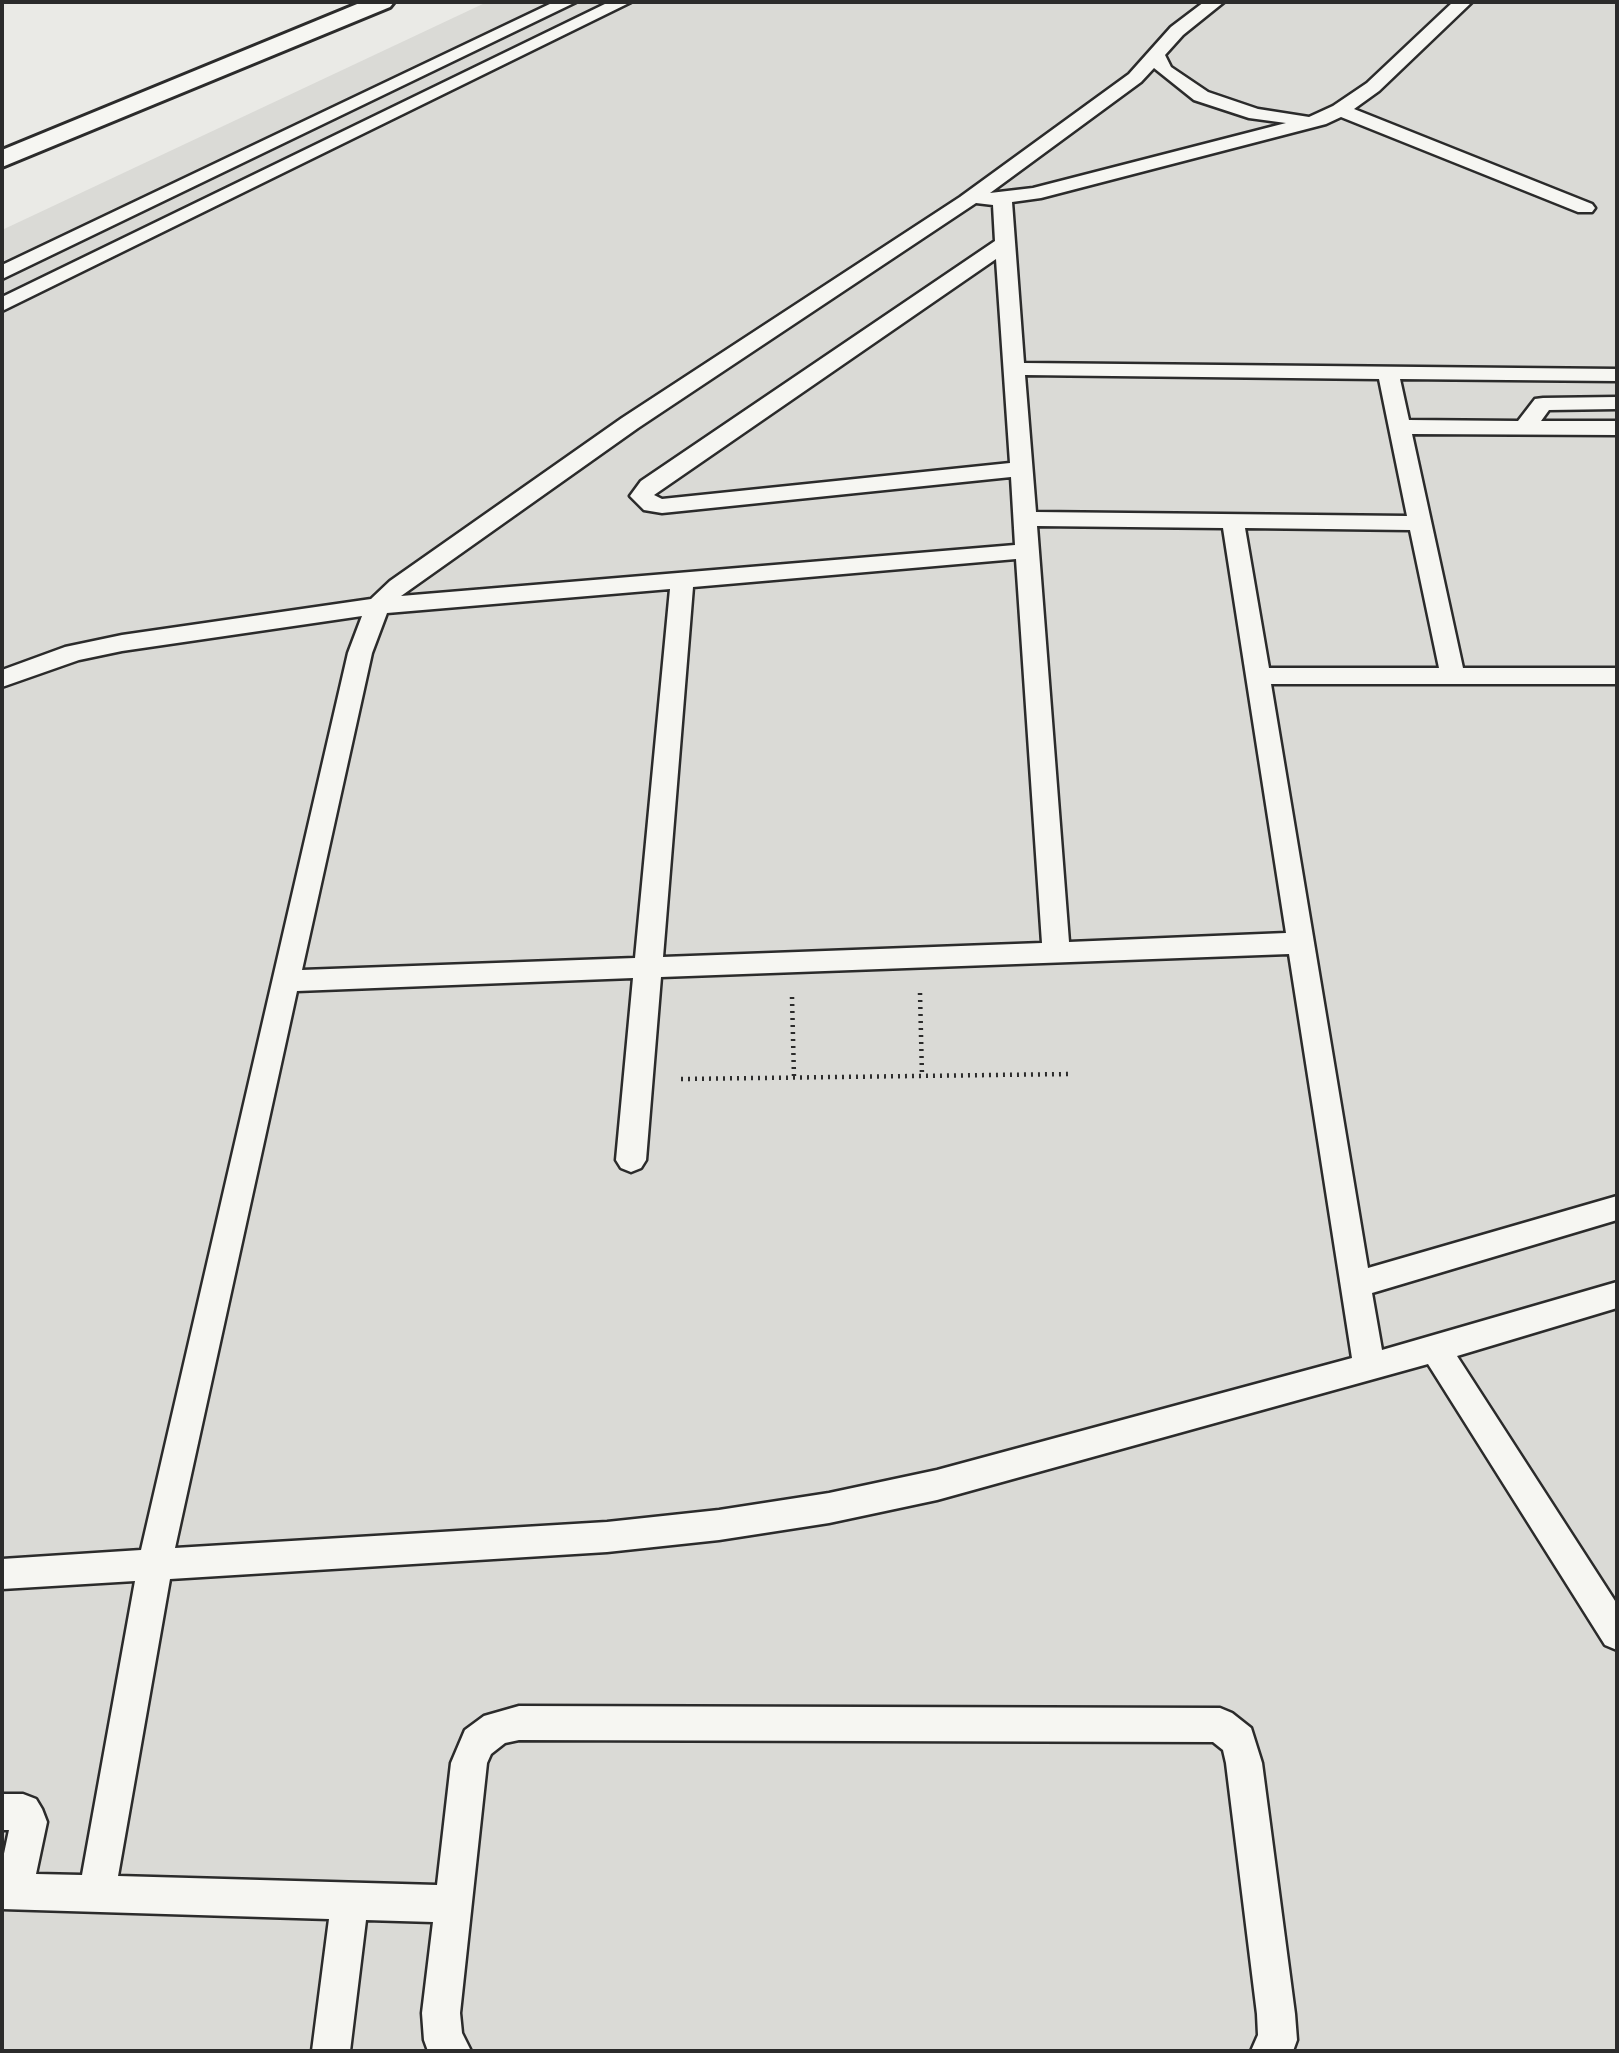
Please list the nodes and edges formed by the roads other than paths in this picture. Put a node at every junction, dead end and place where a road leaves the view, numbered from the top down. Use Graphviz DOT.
graph roads {
  1 [pos="382,2"];
  2 [pos="567,2"];
  3 [pos="622,2"];
  4 [pos="1215,2"];
  5 [pos="1463,2"];
  6 [pos="1156,55"];
  7 [pos="1340,110"];
  8 [pos="1319,120"];
  9 [pos="2,159"];
  10 [pos="1002,199"];
  11 [pos="967,201"];
  12 [pos="1585,208"];
  13 [pos="1006,243"];
  14 [pos="2,273"];
  15 [pos="2,304"];
  16 [pos="1014,369"];
  17 [pos="1388,373"];
  18 [pos="1617,375"];
  19 [pos="1617,403"];
  20 [pos="1400,427"];
  21 [pos="1524,428"];
  22 [pos="1617,428"];
  23 [pos="1022,469"];
  24 [pos="1025,519"];
  25 [pos="1233,522"];
  26 [pos="1421,523"];
  27 [pos="1027,551"];
  28 [pos="681,580"];
  29 [pos="378,606"];
  30 [pos="1258,676"];
  31 [pos="1453,676"];
  32 [pos="1617,676"];
  33 [pos="2,679"];
  34 [pos="1301,943"];
  35 [pos="1056,952"];
  36 [pos="648,967"];
  37 [pos="288,981"];
  38 [pos="631,1160"];
  39 [pos="1617,1208"];
  40 [pos="1355,1285"];
  41 [pos="1617,1295"];
  42 [pos="1435,1349"];
  43 [pos="1369,1367"];
  44 [pos="153,1564"];
  45 [pos="2,1574"];
  46 [pos="1617,1634"];
  47 [pos="2,1812"];
  48 [pos="8,1891"];
  49 [pos="97,1894"];
  50 [pos="350,1900"];
  51 [pos="453,1904"];
  52 [pos="331,2051"];
  53 [pos="452,2051"];
  54 [pos="1270,2051"];
  1 -- 9 [label="street"];
  2 -- 14 [label="lane"];
  3 -- 15 [label="lane"];
  4 -- 6 [label="lane"];
  5 -- 7 [label="lane"];
  6 -- 8 [label="lane"];
  6 -- 11 [label="lane"];
  7 -- 8 [label="lane"];
  7 -- 12 [label="lane"];
  8 -- 10 [label="lane"];
  10 -- 11 [label="lane"];
  10 -- 13 [label="lane"];
  11 -- 29 [label="lane"];
  13 -- 16 [label="lane"];
  13 -- 23 [label="lane"];
  16 -- 17 [label="lane"];
  16 -- 23 [label="lane"];
  17 -- 18 [label="lane"];
  17 -- 20 [label="lane"];
  19 -- 21 [label="lane"];
  20 -- 21 [label="lane"];
  20 -- 26 [label="lane"];
  21 -- 22 [label="lane"];
  23 -- 24 [label="lane"];
  24 -- 25 [label="lane"];
  24 -- 27 [label="lane"];
  25 -- 26 [label="lane"];
  25 -- 30 [label="lane"];
  26 -- 31 [label="lane"];
  27 -- 28 [label="lane"];
  27 -- 35 [label="lane"];
  28 -- 29 [label="lane"];
  28 -- 36 [label="lane"];
  29 -- 33 [label="lane"];
  29 -- 37 [label="lane"];
  30 -- 31 [label="lane"];
  30 -- 34 [label="lane"];
  31 -- 32 [label="lane"];
  34 -- 35 [label="lane"];
  34 -- 40 [label="lane"];
  35 -- 36 [label="lane"];
  36 -- 37 [label="lane"];
  36 -- 38 [label="lane"];
  37 -- 44 [label="lane"];
  39 -- 40 [label="lane"];
  40 -- 43 [label="lane"];
  41 -- 42 [label="lane"];
  42 -- 43 [label="lane"];
  42 -- 46 [label="lane"];
  43 -- 44 [label="lane"];
  44 -- 45 [label="lane"];
  44 -- 49 [label="lane"];
  47 -- 48 [label="lane"];
  48 -- 49 [label="lane"];
  49 -- 50 [label="lane"];
  50 -- 51 [label="lane"];
  50 -- 52 [label="lane"];
  51 -- 53 [label="lane"];
  51 -- 54 [label="lane"];
}
